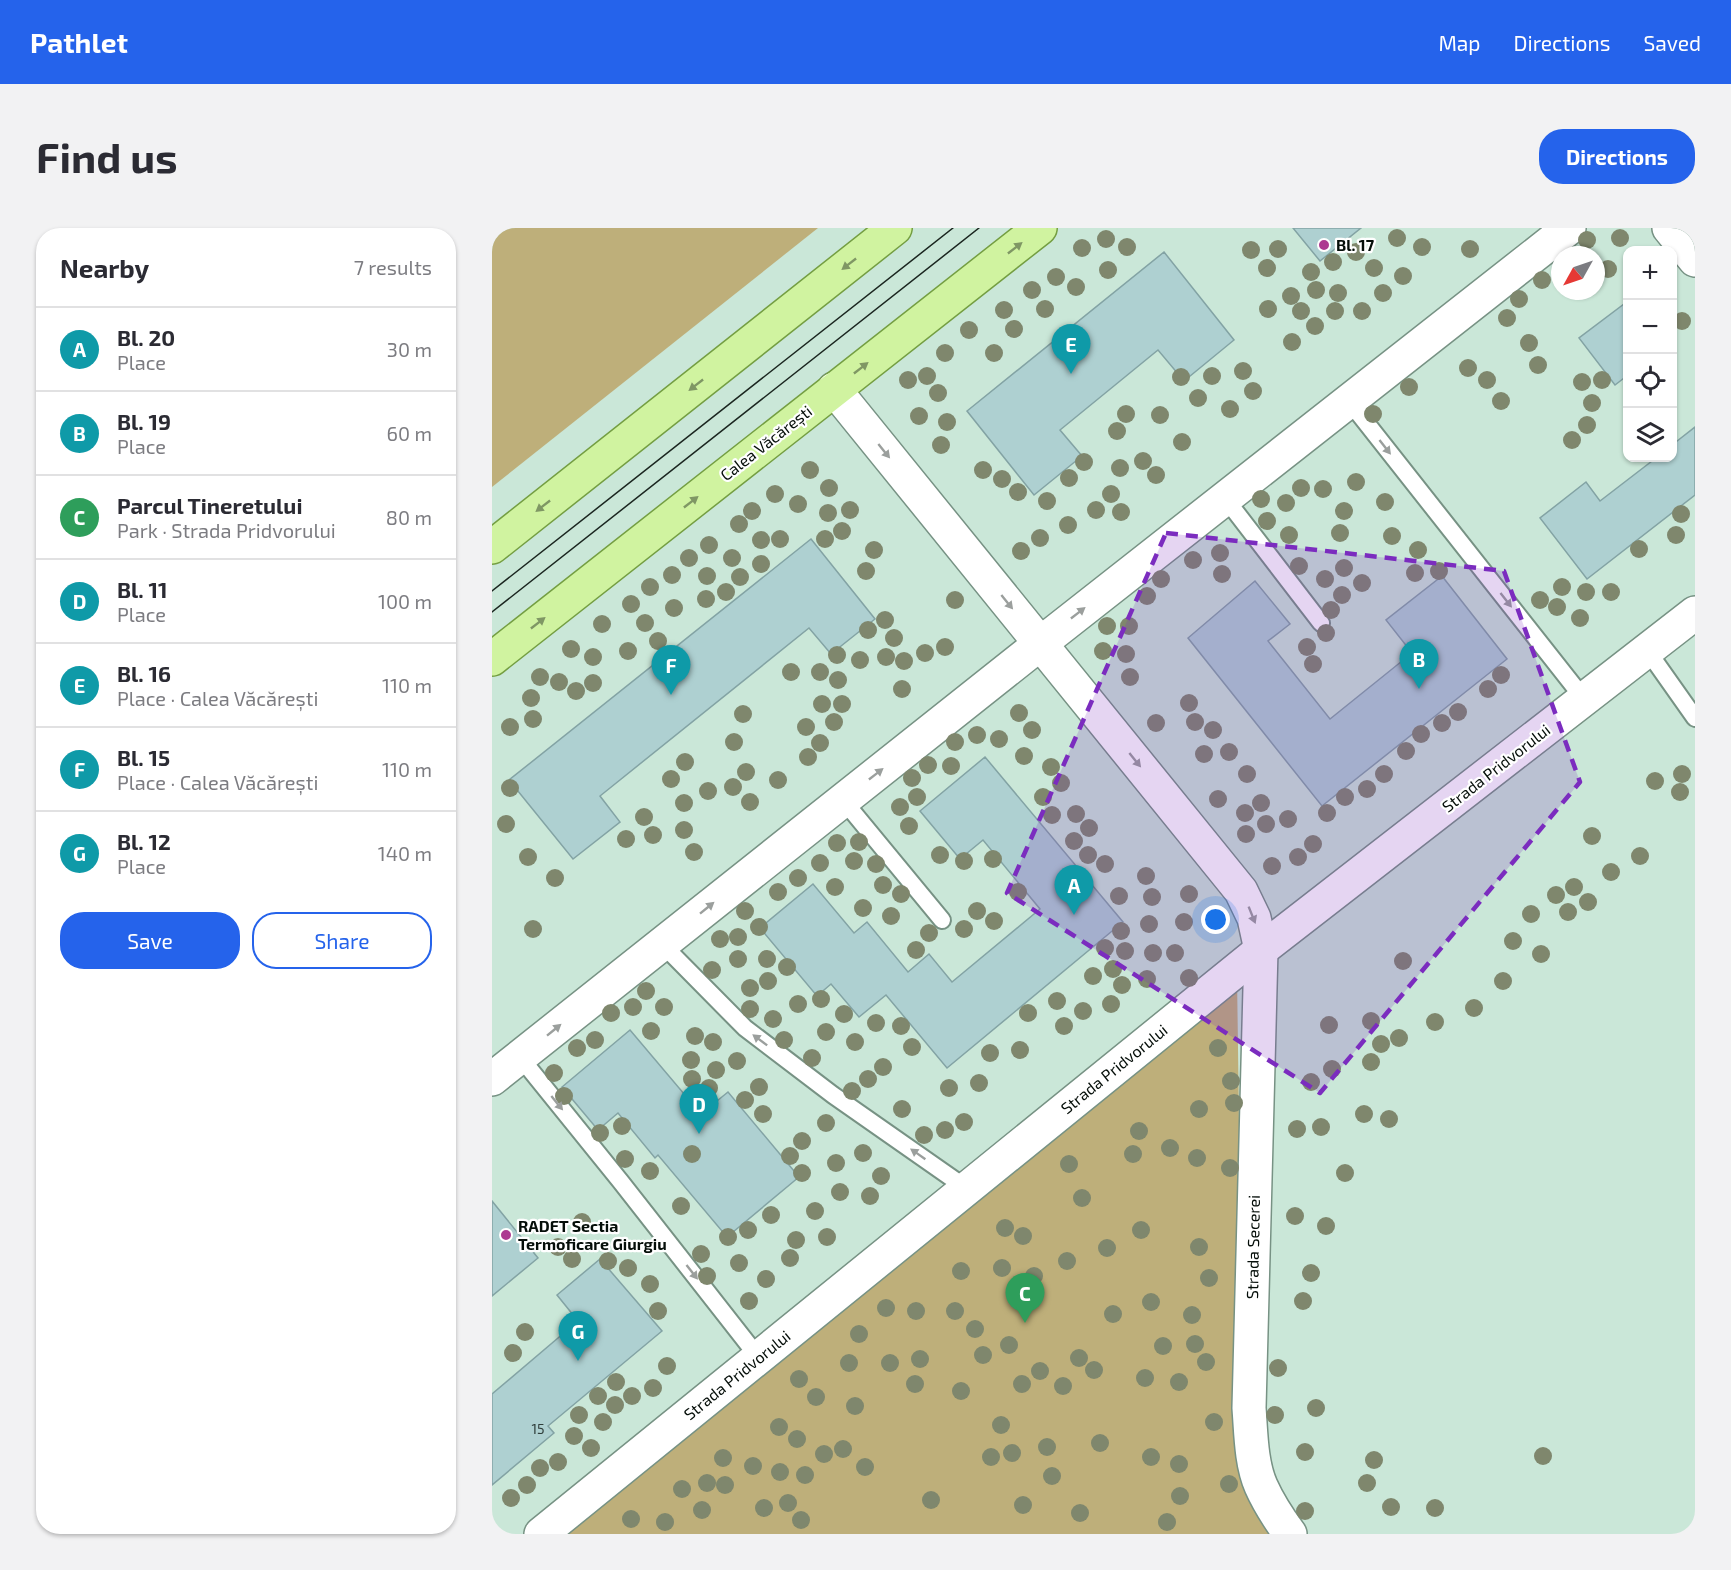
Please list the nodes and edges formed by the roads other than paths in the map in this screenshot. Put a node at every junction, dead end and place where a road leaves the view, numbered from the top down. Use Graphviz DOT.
graph roads {
  1 [pos="895,228"];
  2 [pos="1040,228"];
  3 [pos="1569,228"];
  4 [pos="1669,228"];
  5 [pos="1695,261"];
  6 [pos="834,389"];
  7 [pos="1349,401"];
  8 [pos="1225,498"];
  9 [pos="492,547"];
  10 [pos="1695,613"];
  11 [pos="1322,622"];
  12 [pos="1041,643"];
  13 [pos="1647,650"];
  14 [pos="492,659"];
  15 [pos="1584,699"];
  16 [pos="1695,718"];
  17 [pos="843,800"];
  18 [pos="942,920"];
  19 [pos="662,944"];
  20 [pos="1261,950"];
  21 [pos="520,1057"];
  22 [pos="492,1079"];
  23 [pos="966,1188"];
  24 [pos="759,1358"];
  25 [pos="541,1534"];
  26 [pos="1290,1534"];
  1 -- 9 [label="main road, one-way"];
  6 -- 2 [label="main road, Calea Văcărești, one-way"];
  3 -- 7 [label="street"];
  4 -- 5 [label="street"];
  6 -- 12 [label="street, Strada Secerei, one-way"];
  14 -- 6 [label="main road, Calea Văcărești, one-way"];
  7 -- 8 [label="street"];
  7 -- 15 [label="lane, one-way"];
  8 -- 11 [label="lane"];
  12 -- 8 [label="street, one-way"];
  10 -- 13 [label="street, Strada Pridvorului"];
  17 -- 12 [label="street, one-way"];
  12 -- 20 [label="street, Strada Secerei, one-way"];
  13 -- 15 [label="street, Strada Pridvorului"];
  13 -- 16 [label="lane"];
  15 -- 20 [label="street, Strada Pridvorului"];
  17 -- 18 [label="lane"];
  19 -- 17 [label="street, one-way"];
  21 -- 19 [label="street, one-way"];
  23 -- 19 [label="lane, one-way"];
  20 -- 23 [label="street, Strada Pridvorului"];
  20 -- 26 [label="street, Strada Secerei"];
  21 -- 22 [label="street"];
  21 -- 24 [label="lane, one-way"];
  23 -- 24 [label="street, Strada Pridvorului"];
  24 -- 25 [label="street, Strada Pridvorului"];
}
